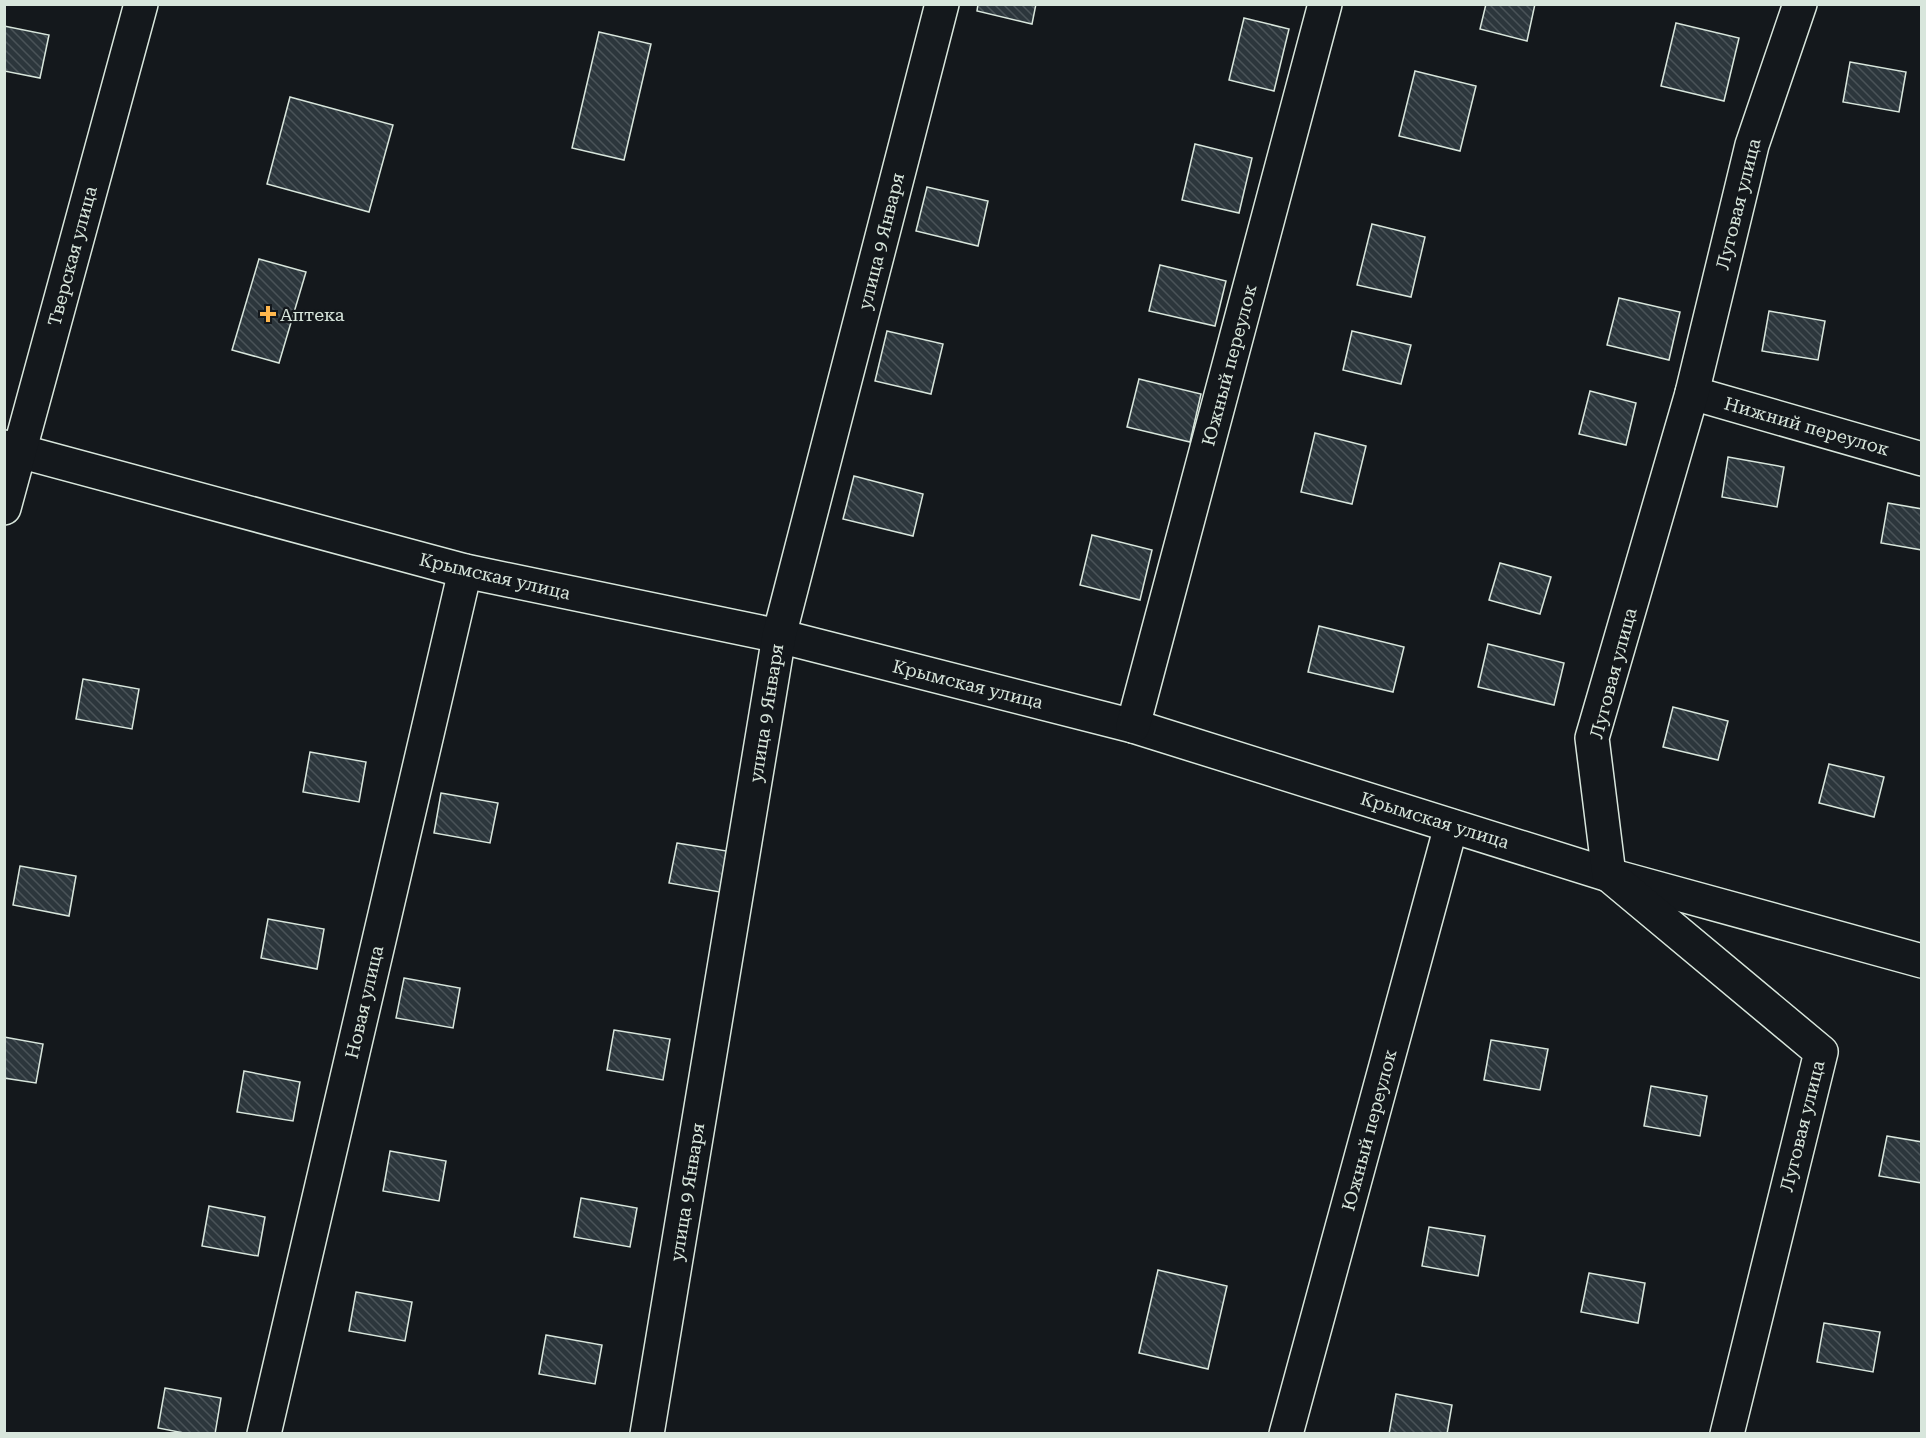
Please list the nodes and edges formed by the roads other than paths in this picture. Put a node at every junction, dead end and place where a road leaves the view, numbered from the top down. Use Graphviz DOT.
graph roads {
  1 [pos="141,4"];
  2 [pos="942,4"];
  3 [pos="1325,4"];
  4 [pos="1800,4"];
  5 [pos="1692,393"];
  6 [pos="12,449"];
  7 [pos="1922,459"];
  8 [pos="4,508"];
  9 [pos="465,571"];
  10 [pos="779,636"];
  11 [pos="1134,726"];
  12 [pos="1451,826"];
  13 [pos="1609,875"];
  14 [pos="1922,961"];
  15 [pos="264,1434"];
  16 [pos="646,1434"];
  17 [pos="1286,1434"];
  18 [pos="1727,1434"];
  1 -- 6 [label="street, Тверская улица"];
  2 -- 10 [label="street, улица 9 Января"];
  3 -- 11 [label="street, Южный переулок"];
  4 -- 5 [label="street, Луговая улица"];
  5 -- 7 [label="street, Нижний переулок"];
  5 -- 13 [label="street, Луговая улица"];
  6 -- 8 [label="street, Тверская улица"];
  6 -- 9 [label="street, Крымская улица"];
  9 -- 10 [label="street, Крымская улица"];
  9 -- 15 [label="street, Новая улица"];
  10 -- 11 [label="street, Крымская улица"];
  10 -- 16 [label="street, улица 9 Января"];
  11 -- 12 [label="street, Крымская улица"];
  12 -- 13 [label="street, Крымская улица"];
  12 -- 17 [label="street, Южный переулок"];
  13 -- 14 [label="street, Крымская улица"];
  13 -- 18 [label="street, Луговая улица"];
}
